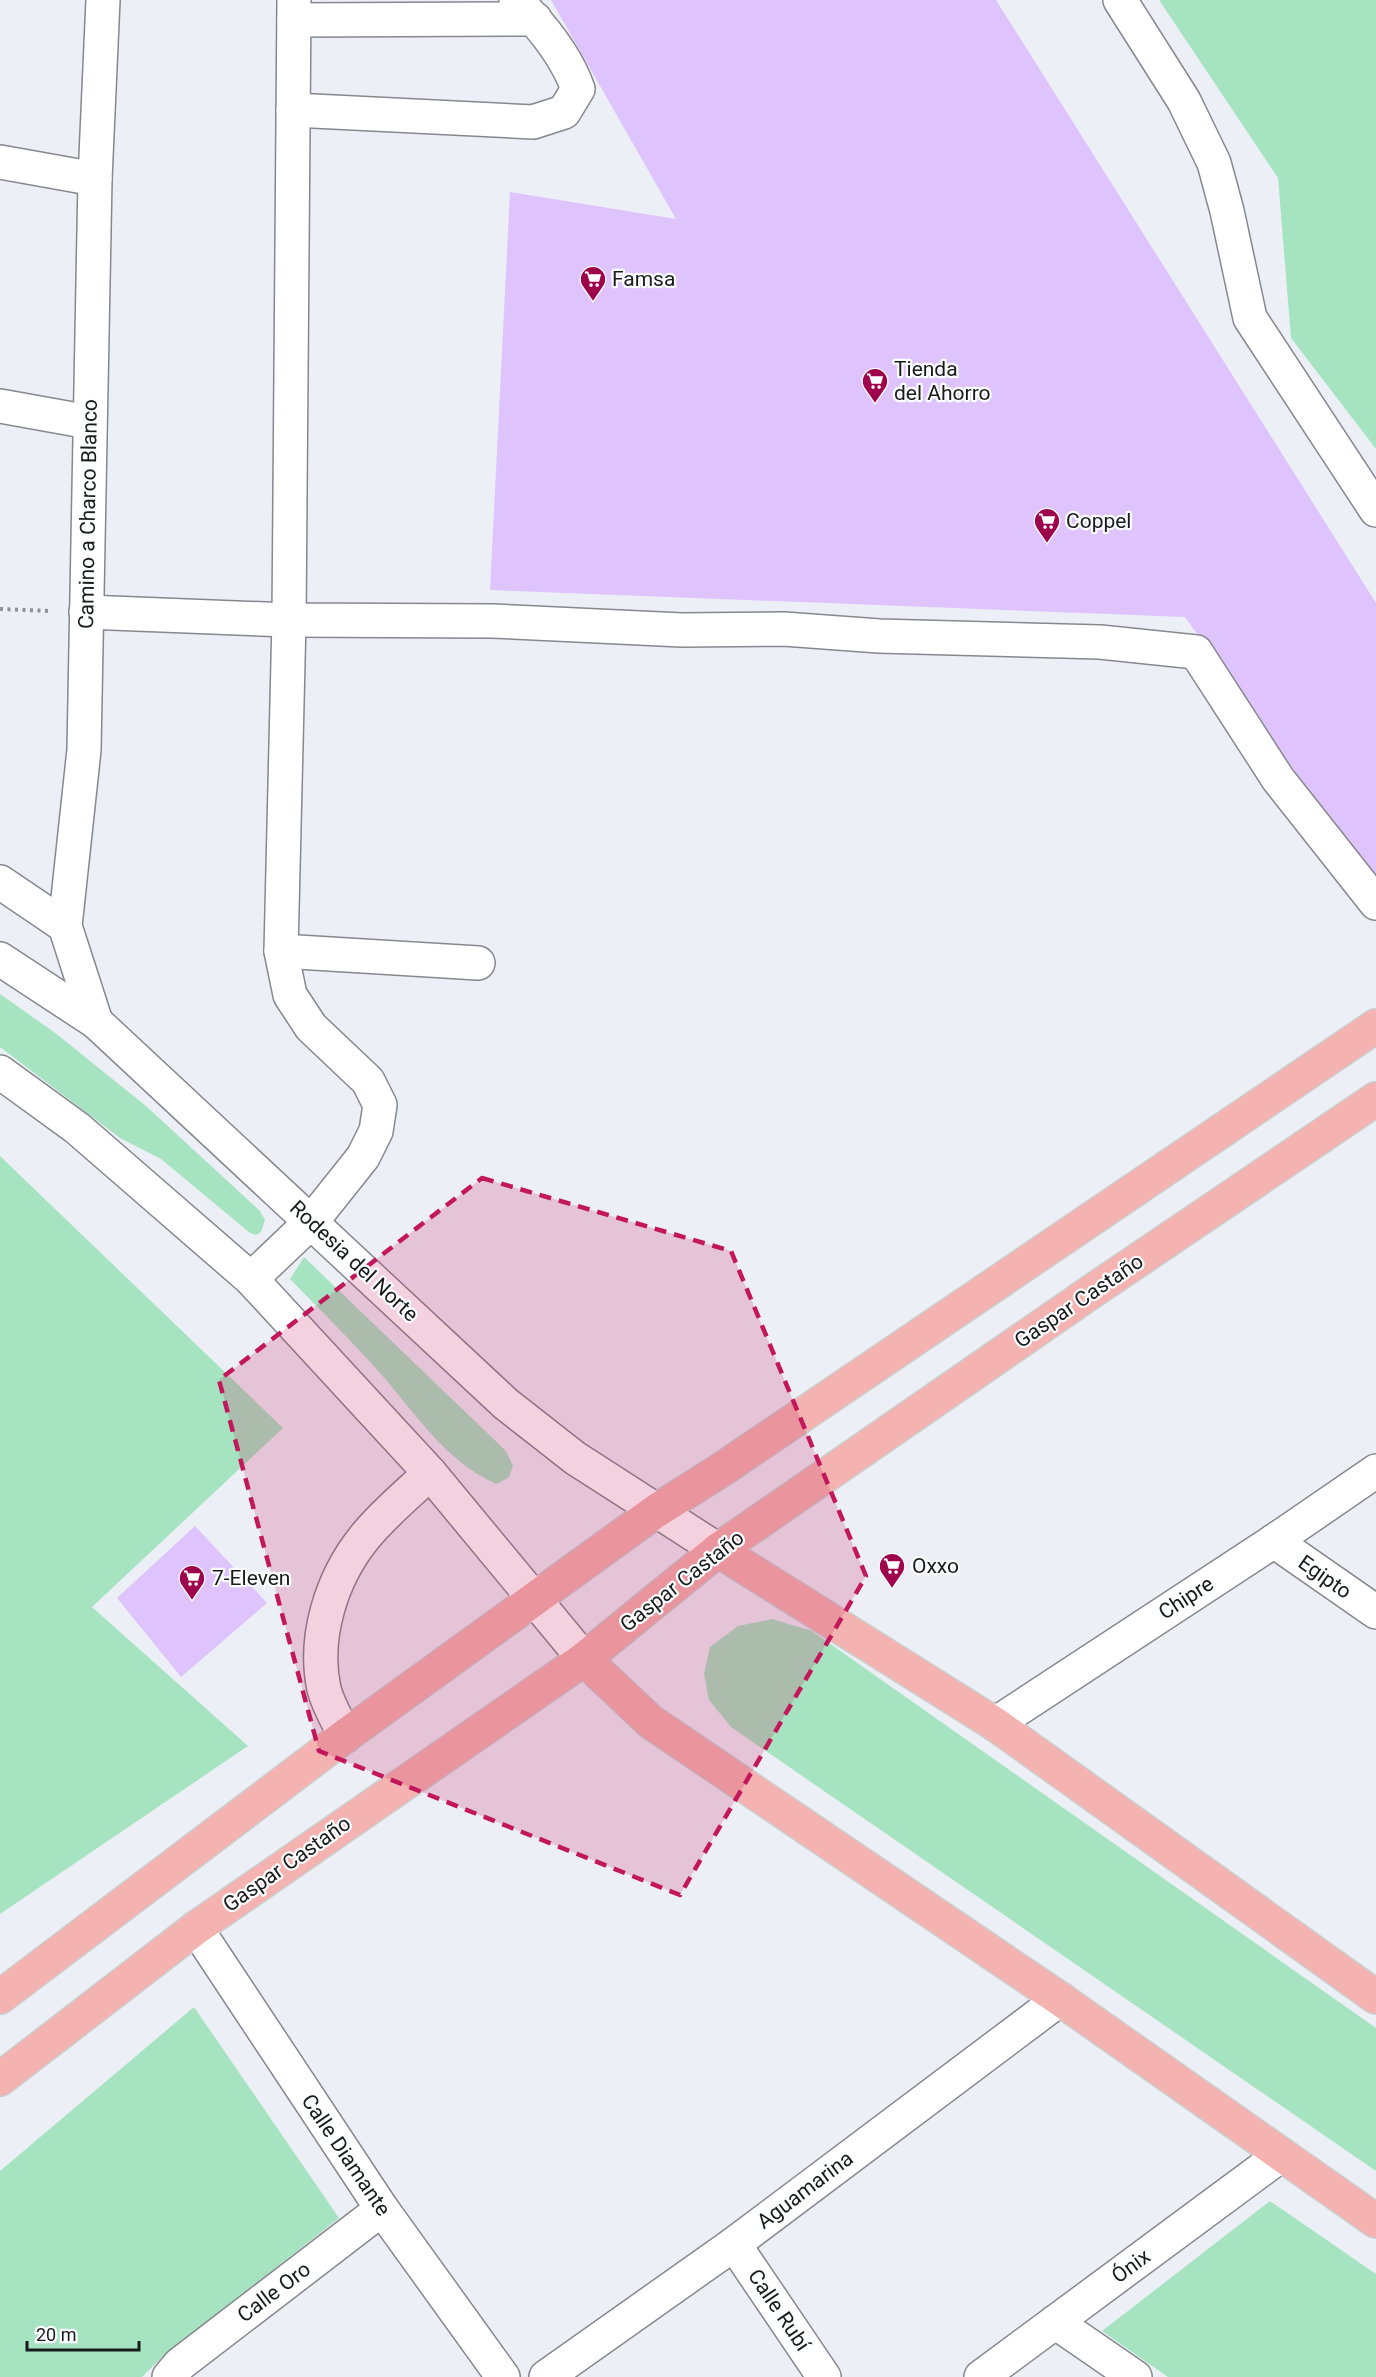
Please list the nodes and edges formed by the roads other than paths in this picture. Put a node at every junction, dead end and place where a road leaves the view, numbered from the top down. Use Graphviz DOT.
graph roads {
  1 [pos="103,0"];
  2 [pos="1120,0"];
  3 [pos="525,9"];
  4 [pos="294,10"];
  5 [pos="293,110"];
  6 [pos="0,162"];
  7 [pos="95,179"];
  8 [pos="0,406"];
  9 [pos="89,422"];
  10 [pos="1376,510"];
  11 [pos="86,612"];
  12 [pos="289,620"];
  13 [pos="0,882"];
  14 [pos="1376,903"];
  15 [pos="65,926"];
  16 [pos="281,951"];
  17 [pos="0,959"];
  18 [pos="478,963"];
  19 [pos="96,1022"];
  20 [pos="1376,1026"];
  21 [pos="0,1072"];
  22 [pos="1376,1100"];
  23 [pos="312,1221"];
  24 [pos="251,1278"];
  25 [pos="1376,1471"];
  26 [pos="430,1473"];
  27 [pos="656,1511"];
  28 [pos="1274,1542"];
  29 [pos="718,1550"];
  30 [pos="535,1599"];
  31 [pos="1376,1612"];
  32 [pos="584,1659"];
  33 [pos="995,1724"];
  34 [pos="345,1736"];
  35 [pos="196,1928"];
  36 [pos="1376,1996"];
  37 [pos="0,1997"];
  38 [pos="1060,1999"];
  39 [pos="0,2079"];
  40 [pos="1281,2155"];
  41 [pos="382,2210"];
  42 [pos="1376,2221"];
  43 [pos="735,2244"];
  44 [pos="1054,2322"];
  45 [pos="170,2377"];
  46 [pos="503,2377"];
  47 [pos="546,2377"];
  48 [pos="824,2377"];
  49 [pos="981,2377"];
  50 [pos="1135,2377"];
  1 -- 7 [label="street, Camino a Charco Blanco"];
  2 -- 10 [label="street"];
  3 -- 4 [label="street"];
  3 -- 5 [label="street"];
  4 -- 5 [label="street"];
  5 -- 12 [label="street"];
  6 -- 7 [label="street"];
  7 -- 9 [label="street, Camino a Charco Blanco"];
  8 -- 9 [label="street"];
  9 -- 11 [label="street, Camino a Charco Blanco"];
  11 -- 12 [label="street"];
  11 -- 15 [label="street, Camino a Charco Blanco"];
  12 -- 14 [label="street"];
  12 -- 16 [label="street"];
  13 -- 15 [label="street"];
  15 -- 19 [label="street, Camino a Charco Blanco"];
  16 -- 18 [label="street"];
  16 -- 23 [label="street"];
  17 -- 19 [label="street, Rodesia del Norte"];
  19 -- 23 [label="street, Rodesia del Norte"];
  20 -- 27 [label="main road"];
  21 -- 24 [label="street"];
  22 -- 29 [label="main road, Gaspar Castaño"];
  23 -- 24 [label="street"];
  23 -- 27 [label="street, Rodesia del Norte"];
  24 -- 26 [label="street"];
  25 -- 28 [label="street, Chipre"];
  26 -- 30 [label="street"];
  26 -- 34 [label="street"];
  27 -- 29 [label="street, Rodesia del Norte"];
  27 -- 30 [label="main road"];
  28 -- 31 [label="street, Egipto"];
  28 -- 33 [label="street, Chipre"];
  29 -- 32 [label="main road, Gaspar Castaño"];
  29 -- 33 [label="main road"];
  30 -- 32 [label="street"];
  30 -- 34 [label="main road"];
  32 -- 35 [label="main road, Gaspar Castaño"];
  32 -- 38 [label="main road"];
  33 -- 36 [label="main road"];
  34 -- 37 [label="main road"];
  35 -- 39 [label="main road, Gaspar Castaño"];
  35 -- 41 [label="street, Calle Diamante"];
  38 -- 40 [label="main road"];
  38 -- 43 [label="street, Aguamarina"];
  40 -- 42 [label="main road"];
  40 -- 44 [label="street, Ónix"];
  41 -- 45 [label="street, Calle Oro"];
  41 -- 46 [label="street, Calle Diamante"];
  43 -- 47 [label="street, Aguamarina"];
  43 -- 48 [label="street, Calle Rubí"];
  44 -- 49 [label="street, Ónix"];
  44 -- 50 [label="street"];
}
